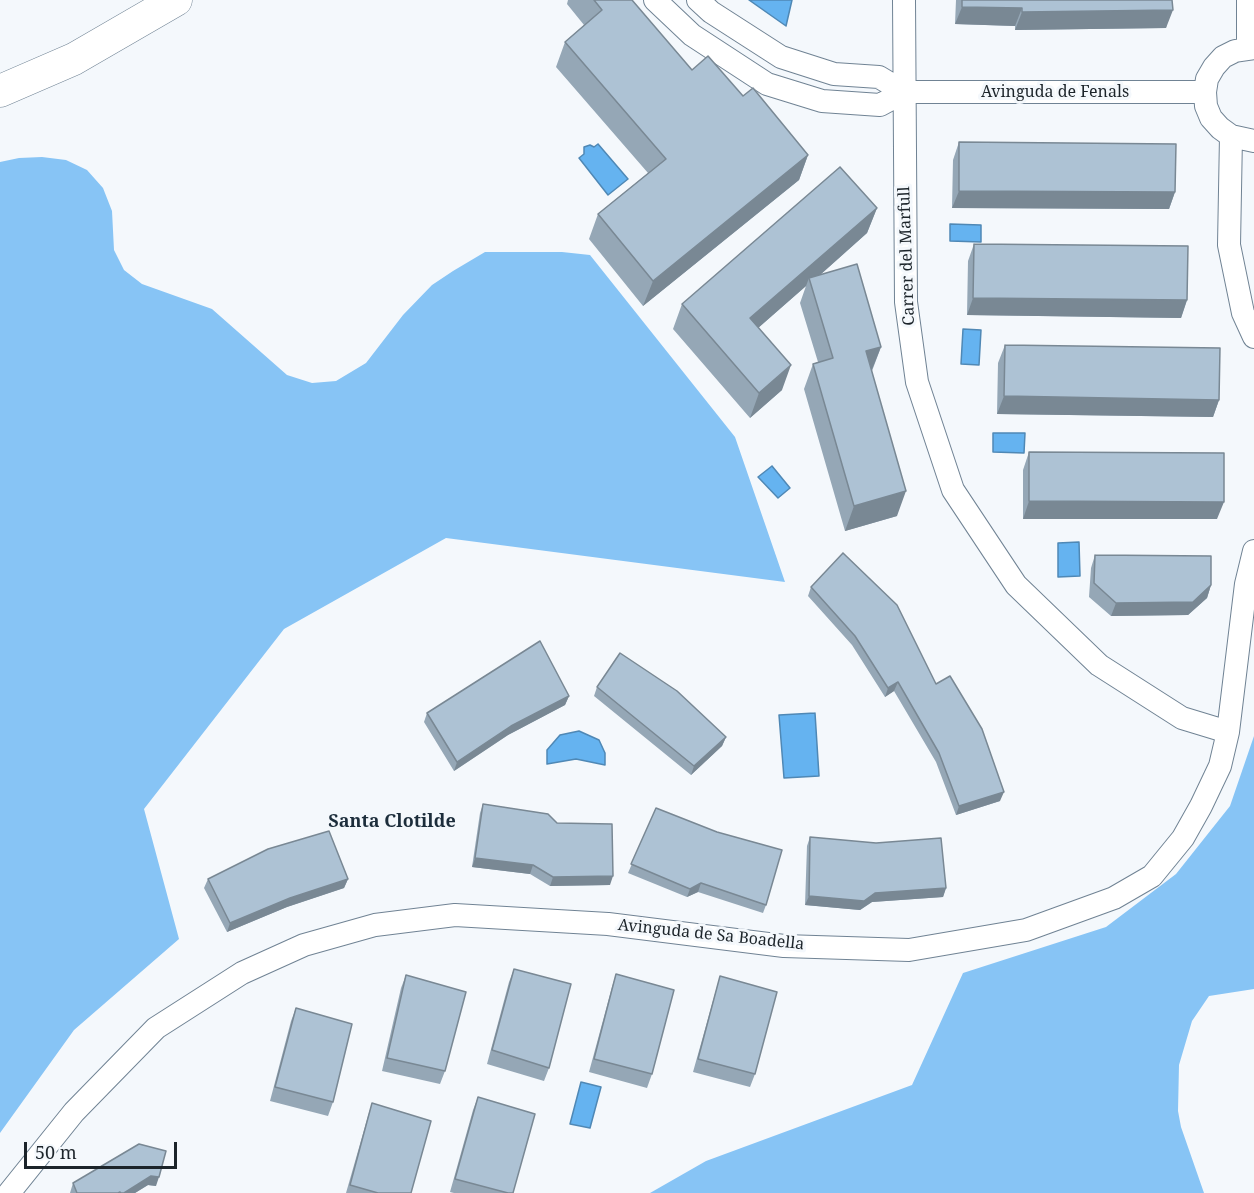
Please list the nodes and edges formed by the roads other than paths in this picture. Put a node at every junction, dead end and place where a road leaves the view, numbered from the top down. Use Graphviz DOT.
graph roads {
  1 [pos="176,0"];
  2 [pos="655,0"];
  3 [pos="698,0"];
  4 [pos="904,0"];
  5 [pos="1248,0"];
  6 [pos="1251,48"];
  7 [pos="0,92"];
  8 [pos="904,92"];
  9 [pos="1205,92"];
  10 [pos="1231,136"];
  11 [pos="1254,141"];
  12 [pos="1254,337"];
  13 [pos="1254,551"];
  14 [pos="1228,732"];
  15 [pos="9,1193"];
  1 -- 7 [label="main road"];
  2 -- 8 [label="street, Avinguda de Fenals"];
  3 -- 8 [label="street"];
  4 -- 8 [label="street, Carrer del Marfull"];
  5 -- 6 [label="street"];
  6 -- 9 [label="street"];
  8 -- 9 [label="street, Avinguda de Fenals"];
  8 -- 14 [label="street, Carrer del Marfull"];
  9 -- 10 [label="street"];
  10 -- 11 [label="street"];
  10 -- 12 [label="street"];
  13 -- 14 [label="street, Avinguda de Sa Boadella"];
  14 -- 15 [label="street, Avinguda de Sa Boadella"];
}
